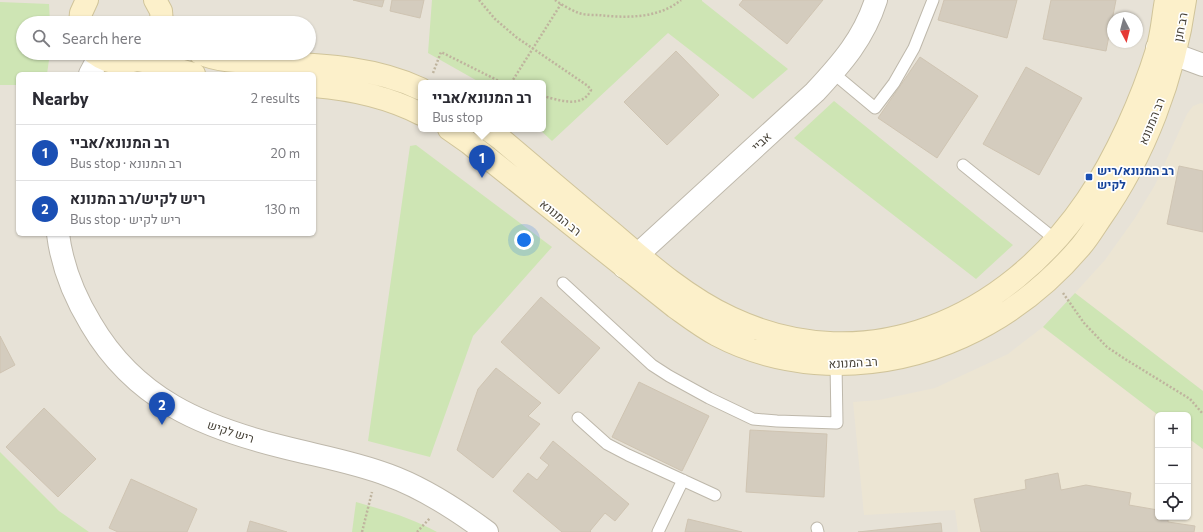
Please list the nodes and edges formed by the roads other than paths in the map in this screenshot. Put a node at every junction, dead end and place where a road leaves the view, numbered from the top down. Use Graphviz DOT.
graph roads {
  1 [pos="876,0"];
  2 [pos="933,0"];
  3 [pos="1166,0"];
  4 [pos="1185,0"];
  5 [pos="1166,52"];
  6 [pos="133,60"];
  7 [pos="149,60"];
  8 [pos="225,60"];
  9 [pos="94,61"];
  10 [pos="1203,65"];
  11 [pos="187,72"];
  12 [pos="833,73"];
  13 [pos="418,82"];
  14 [pos="316,86"];
  15 [pos="418,112"];
  16 [pos="453,132"];
  17 [pos="491,132"];
  18 [pos="963,165"];
  19 [pos="58,236"];
  20 [pos="1056,240"];
  21 [pos="631,260"];
  22 [pos="563,283"];
  23 [pos="836,364"];
  24 [pos="578,418"];
  25 [pos="683,480"];
  26 [pos="715,495"];
  27 [pos="487,532"];
  28 [pos="658,532"];
  1 -- 12 [label="street, אביי"];
  2 -- 12 [label="lane"];
  3 -- 5 [label="street, רב חנן"];
  4 -- 5 [label="street, רב חנן"];
  5 -- 10 [label="street"];
  5 -- 20 [label="street, רב המנונא"];
  5 -- 23 [label="street, רב המנונא"];
  6 -- 9 [label="street"];
  7 -- 11 [label="street"];
  8 -- 13 [label="street"];
  12 -- 21 [label="street, אביי"];
  14 -- 15 [label="street"];
  16 -- 21 [label="street, רב המנונא"];
  17 -- 21 [label="street, רב המנונא"];
  18 -- 20 [label="lane"];
  19 -- 27 [label="street, ריש לקיש"];
  20 -- 21 [label="street, רב המנונא"];
  21 -- 23 [label="street, רב המנונא"];
  22 -- 23 [label="lane"];
  24 -- 25 [label="lane"];
  25 -- 26 [label="lane"];
  25 -- 28 [label="lane"];
}
